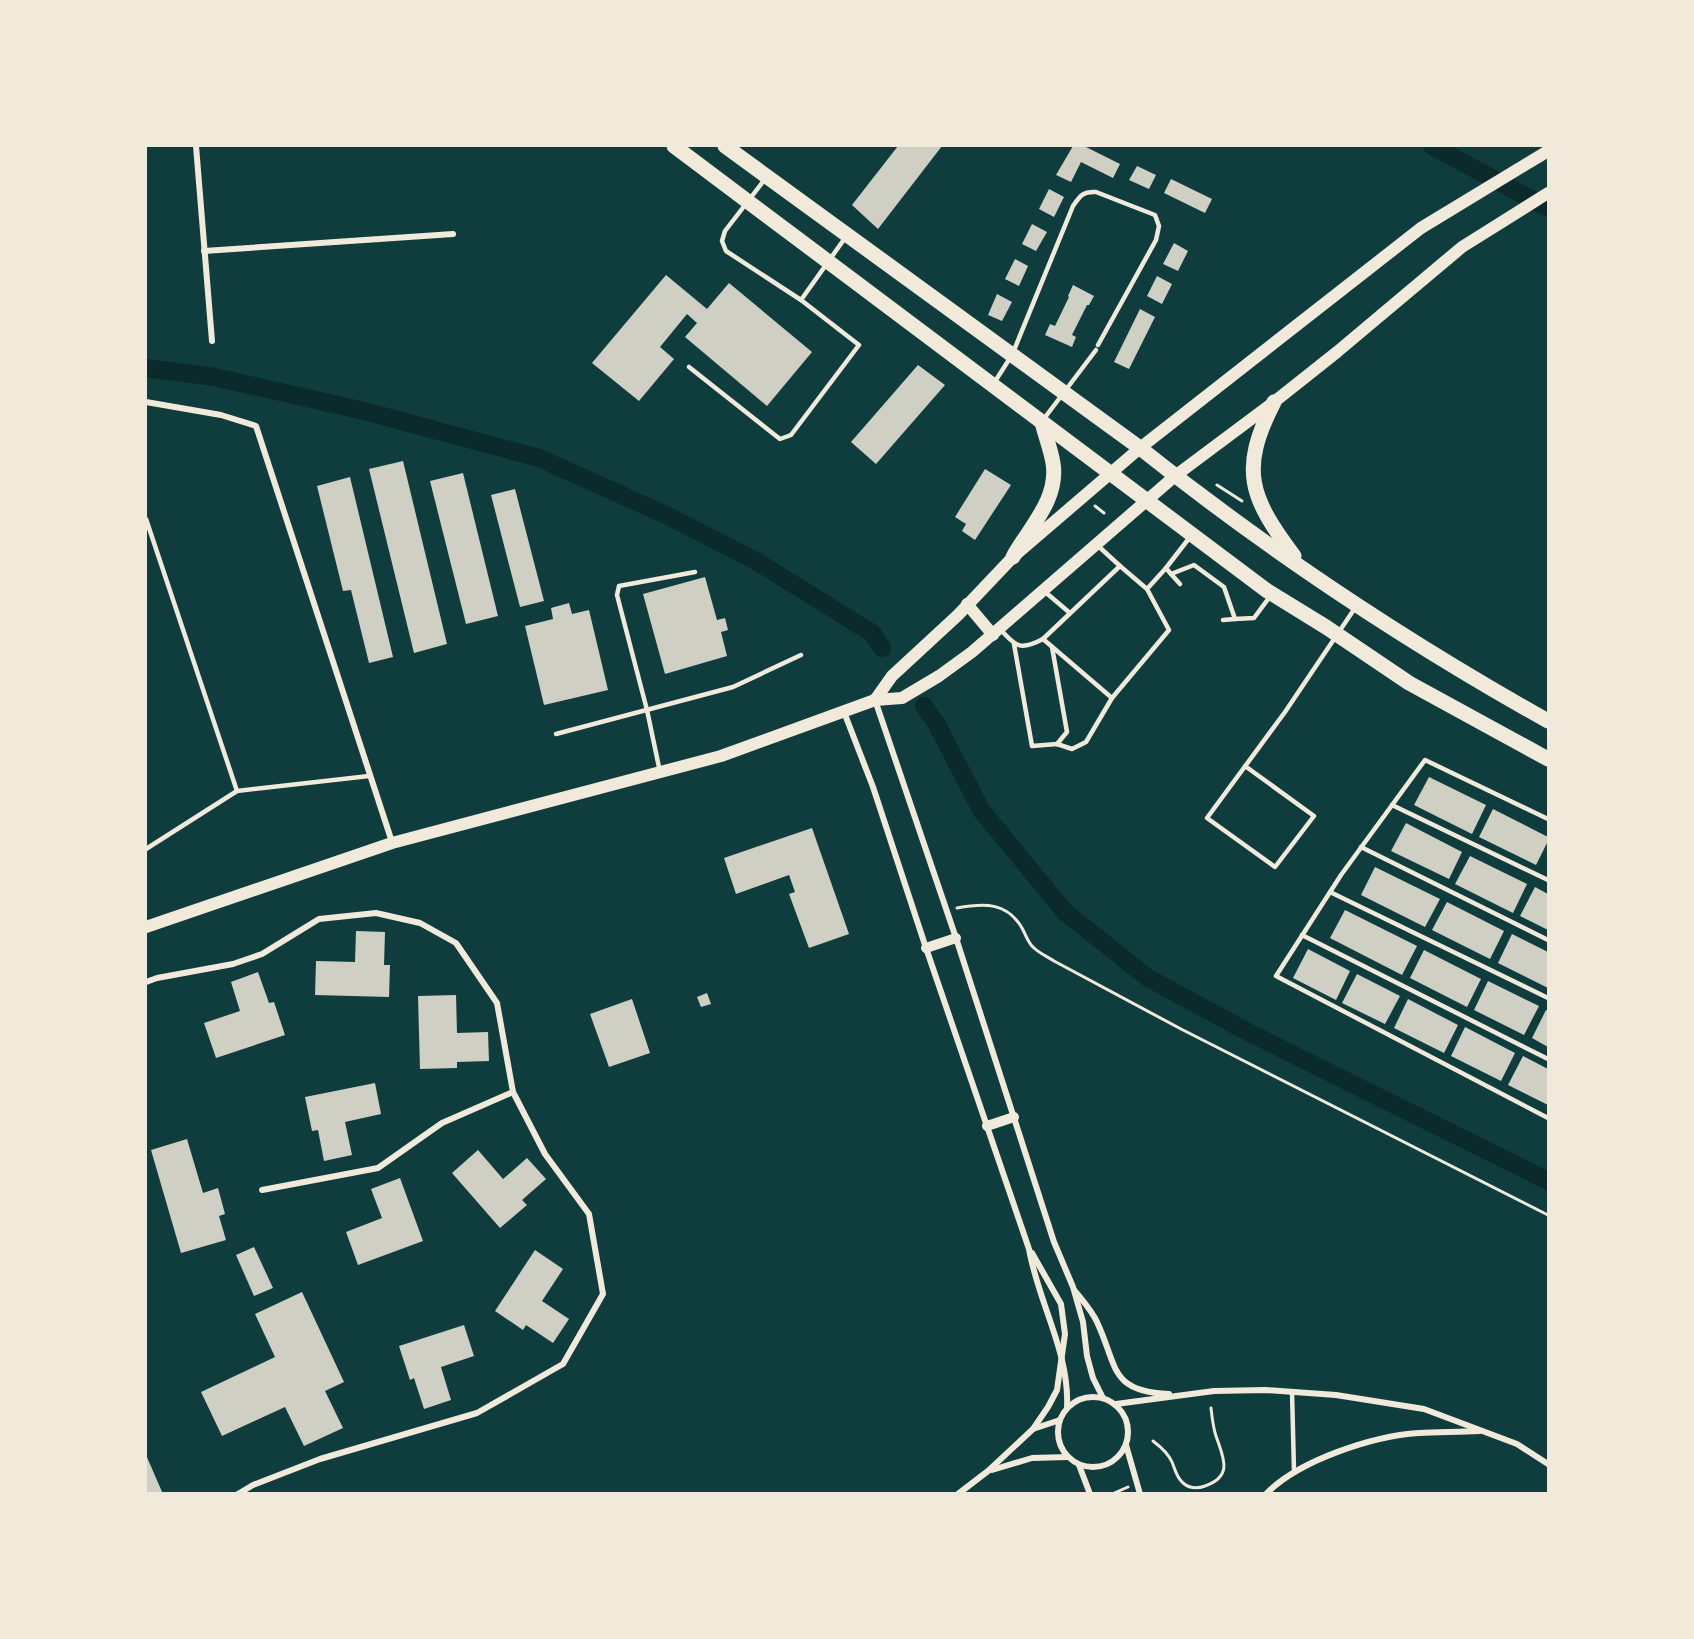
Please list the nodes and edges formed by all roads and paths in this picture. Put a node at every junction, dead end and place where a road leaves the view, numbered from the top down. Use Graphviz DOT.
graph roads {
  1 [pos="196,146"];
  2 [pos="674,146"];
  3 [pos="724,146"];
  4 [pos="1548,151"];
  5 [pos="767,176"];
  6 [pos="1548,193"];
  7 [pos="747,201"];
  8 [pos="453,234"];
  9 [pos="847,235"];
  10 [pos="204,251"];
  11 [pos="828,261"];
  12 [pos="801,300"];
  13 [pos="212,341"];
  14 [pos="1012,355"];
  15 [pos="690,367"];
  16 [pos="993,385"];
  17 [pos="1065,393"];
  18 [pos="146,402"];
  19 [pos="1274,402"];
  20 [pos="1042,422"];
  21 [pos="1140,448"];
  22 [pos="1110,474"];
  23 [pos="1174,476"];
  24 [pos="1212,481"];
  25 [pos="1145,501"];
  26 [pos="1246,504"];
  27 [pos="1093,505"];
  28 [pos="1104,513"];
  29 [pos="146,519"];
  30 [pos="1191,535"];
  31 [pos="1096,544"];
  32 [pos="1013,557"];
  33 [pos="1120,566"];
  34 [pos="1166,568"];
  35 [pos="1303,568"];
  36 [pos="695,572"];
  37 [pos="1171,574"];
  38 [pos="1180,584"];
  39 [pos="1147,589"];
  40 [pos="1044,591"];
  41 [pos="1272,594"];
  42 [pos="967,604"];
  43 [pos="1357,606"];
  44 [pos="1070,613"];
  45 [pos="1236,619"];
  46 [pos="1223,620"];
  47 [pos="1176,628"];
  48 [pos="1169,630"];
  49 [pos="997,632"];
  50 [pos="1337,635"];
  51 [pos="1043,639"];
  52 [pos="1014,644"];
  53 [pos="1052,647"];
  54 [pos="801,655"];
  55 [pos="1112,698"];
  56 [pos="875,700"];
  57 [pos="647,710"];
  58 [pos="844,712"];
  59 [pos="1548,721"];
  60 [pos="556,734"];
  61 [pos="1057,744"];
  62 [pos="1548,759"];
  63 [pos="1245,766"];
  64 [pos="660,772"];
  65 [pos="369,776"];
  66 [pos="237,791"];
  67 [pos="1392,805"];
  68 [pos="1548,819"];
  69 [pos="392,843"];
  70 [pos="1361,847"];
  71 [pos="146,849"];
  72 [pos="1548,880"];
  73 [pos="1330,892"];
  74 [pos="947,911"];
  75 [pos="146,927"];
  76 [pos="1302,935"];
  77 [pos="956,938"];
  78 [pos="1548,940"];
  79 [pos="926,948"];
  80 [pos="146,982"];
  81 [pos="1548,998"];
  82 [pos="1548,1059"];
  83 [pos="513,1092"];
  84 [pos="1014,1117"];
  85 [pos="1548,1118"];
  86 [pos="987,1126"];
  87 [pos="262,1190"];
  88 [pos="1548,1215"];
  89 [pos="1029,1249"];
  90 [pos="1073,1287"];
  91 [pos="1061,1359"];
  92 [pos="1292,1392"];
  93 [pos="1182,1395"];
  94 [pos="1103,1398"];
  95 [pos="1116,1404"];
  96 [pos="1067,1408"];
  97 [pos="1211,1408"];
  98 [pos="1060,1420"];
  99 [pos="1033,1429"];
  100 [pos="1483,1431"];
  101 [pos="1153,1441"];
  102 [pos="1126,1445"];
  103 [pos="1068,1457"];
  104 [pos="1548,1464"];
  105 [pos="1079,1465"];
  106 [pos="988,1471"];
  107 [pos="1294,1471"];
  108 [pos="1130,1486"];
  109 [pos="238,1494"];
  110 [pos="958,1494"];
  111 [pos="1090,1494"];
  112 [pos="1112,1494"];
  113 [pos="1140,1494"];
  114 [pos="1266,1494"];
  1 -- 10 [label="street"];
  2 -- 7 [label="main road"];
  3 -- 5 [label="main road"];
  4 -- 21 [label="main road"];
  5 -- 7 [label="lane"];
  5 -- 9 [label="main road"];
  6 -- 19 [label="main road"];
  7 -- 11 [label="main road"];
  7 -- 12 [label="lane"];
  8 -- 10 [label="street"];
  9 -- 11 [label="lane"];
  9 -- 14 [label="main road"];
  10 -- 13 [label="street"];
  11 -- 12 [label="lane"];
  11 -- 16 [label="main road"];
  12 -- 15 [label="lane"];
  14 -- 16 [label="lane"];
  14 -- 17 [label="main road"];
  14 -- 17 [label="lane"];
  16 -- 20 [label="main road"];
  17 -- 20 [label="lane"];
  17 -- 21 [label="main road"];
  18 -- 65 [label="street"];
  19 -- 23 [label="main road"];
  19 -- 35 [label="main road"];
  20 -- 22 [label="main road"];
  20 -- 32 [label="main road"];
  21 -- 22 [label="main road"];
  21 -- 23 [label="main road"];
  22 -- 25 [label="main road"];
  22 -- 32 [label="main road"];
  23 -- 25 [label="main road"];
  23 -- 35 [label="main road"];
  24 -- 26 [label="path"];
  25 -- 30 [label="main road"];
  25 -- 31 [label="main road"];
  27 -- 28 [label="path"];
  29 -- 66 [label="lane"];
  30 -- 34 [label="lane"];
  30 -- 41 [label="main road"];
  31 -- 33 [label="lane"];
  31 -- 40 [label="main road"];
  32 -- 42 [label="main road"];
  33 -- 39 [label="lane"];
  33 -- 44 [label="lane"];
  34 -- 37 [label="lane"];
  34 -- 39 [label="lane"];
  35 -- 43 [label="main road"];
  36 -- 57 [label="lane"];
  37 -- 38 [label="lane"];
  37 -- 45 [label="lane"];
  39 -- 48 [label="lane"];
  40 -- 44 [label="lane"];
  40 -- 49 [label="main road"];
  41 -- 45 [label="lane"];
  41 -- 50 [label="main road"];
  42 -- 49 [label="main road"];
  42 -- 56 [label="main road"];
  43 -- 50 [label="lane"];
  43 -- 59 [label="main road"];
  44 -- 51 [label="lane"];
  45 -- 46 [label="lane"];
  47 -- 48 [label="lane"];
  48 -- 55 [label="lane"];
  49 -- 52 [label="lane"];
  49 -- 56 [label="main road"];
  50 -- 62 [label="main road"];
  50 -- 63 [label="lane"];
  51 -- 52 [label="lane"];
  51 -- 53 [label="lane"];
  52 -- 61 [label="lane"];
  53 -- 55 [label="lane"];
  53 -- 61 [label="lane"];
  54 -- 57 [label="lane"];
  55 -- 61 [label="lane"];
  56 -- 58 [label="main road"];
  56 -- 74 [label="street"];
  57 -- 60 [label="lane"];
  57 -- 64 [label="lane"];
  58 -- 64 [label="main road"];
  58 -- 79 [label="street"];
  63 -- 63 [label="lane"];
  64 -- 69 [label="main road"];
  65 -- 66 [label="lane"];
  65 -- 69 [label="street"];
  66 -- 71 [label="lane"];
  67 -- 68 [label="lane"];
  67 -- 70 [label="lane"];
  67 -- 72 [label="lane"];
  69 -- 75 [label="main road"];
  70 -- 73 [label="lane"];
  70 -- 78 [label="lane"];
  73 -- 76 [label="lane"];
  73 -- 81 [label="lane"];
  74 -- 77 [label="street"];
  74 -- 88 [label="path"];
  76 -- 82 [label="lane"];
  76 -- 85 [label="lane"];
  77 -- 79 [label="street"];
  77 -- 84 [label="street"];
  79 -- 86 [label="street"];
  80 -- 83 [label="street"];
  83 -- 87 [label="street"];
  83 -- 109 [label="street"];
  84 -- 86 [label="street"];
  84 -- 90 [label="street"];
  86 -- 89 [label="street"];
  89 -- 91 [label="street"];
  89 -- 91 [label="street"];
  90 -- 93 [label="street"];
  90 -- 94 [label="street"];
  91 -- 96 [label="street"];
  91 -- 99 [label="street"];
  92 -- 93 [label="street"];
  92 -- 100 [label="street"];
  92 -- 107 [label="lane"];
  93 -- 95 [label="street"];
  94 -- 95 [label="street"];
  94 -- 96 [label="street"];
  95 -- 102 [label="street"];
  96 -- 98 [label="street"];
  97 -- 101 [label="path"];
  98 -- 99 [label="street"];
  98 -- 103 [label="street"];
  99 -- 106 [label="street"];
  100 -- 104 [label="street"];
  100 -- 107 [label="street"];
  102 -- 105 [label="street"];
  102 -- 113 [label="street"];
  103 -- 105 [label="street"];
  103 -- 106 [label="street"];
  105 -- 111 [label="street"];
  106 -- 110 [label="street"];
  107 -- 114 [label="street"];
  108 -- 112 [label="path"];
}
